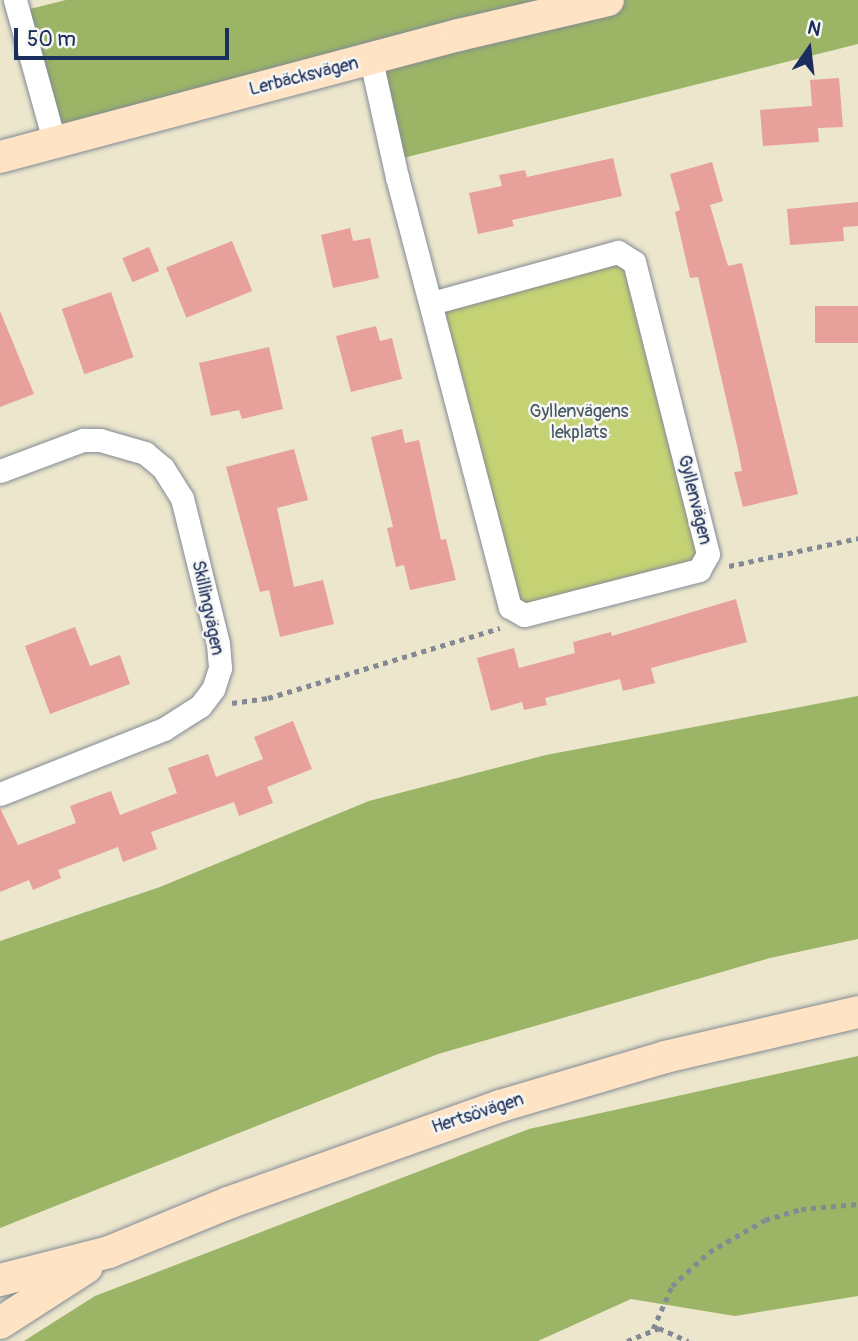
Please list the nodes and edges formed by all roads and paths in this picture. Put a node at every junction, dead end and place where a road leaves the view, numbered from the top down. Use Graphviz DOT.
graph roads {
  1 [pos="15,0"];
  2 [pos="608,0"];
  3 [pos="371,60"];
  4 [pos="54,141"];
  5 [pos="0,157"];
  6 [pos="431,303"];
  7 [pos="0,471"];
  8 [pos="858,538"];
  9 [pos="699,570"];
  10 [pos="524,615"];
  11 [pos="200,706"];
  12 [pos="0,793"];
  13 [pos="858,1012"];
  14 [pos="858,1204"];
  15 [pos="109,1252"];
  16 [pos="0,1280"];
  17 [pos="0,1323"];
  18 [pos="653,1329"];
  19 [pos="627,1341"];
  20 [pos="688,1341"];
  1 -- 4 [label="street"];
  2 -- 3 [label="main road, Lerbäcksvägen"];
  3 -- 4 [label="main road, Lerbäcksvägen"];
  3 -- 6 [label="street"];
  4 -- 5 [label="main road, Lerbäcksvägen"];
  6 -- 9 [label="street, Gyllenvägen"];
  6 -- 10 [label="street"];
  7 -- 11 [label="street, Skillingvägen"];
  8 -- 9 [label="path"];
  9 -- 10 [label="street, Gyllenvägen"];
  10 -- 11 [label="path"];
  11 -- 12 [label="street, Skillingvägen"];
  13 -- 15 [label="main road, Hertsövägen"];
  14 -- 18 [label="path"];
  15 -- 16 [label="main road, Hertsövägen"];
  15 -- 17 [label="main road, Hertsövägen"];
  18 -- 19 [label="path"];
  18 -- 20 [label="path"];
}
